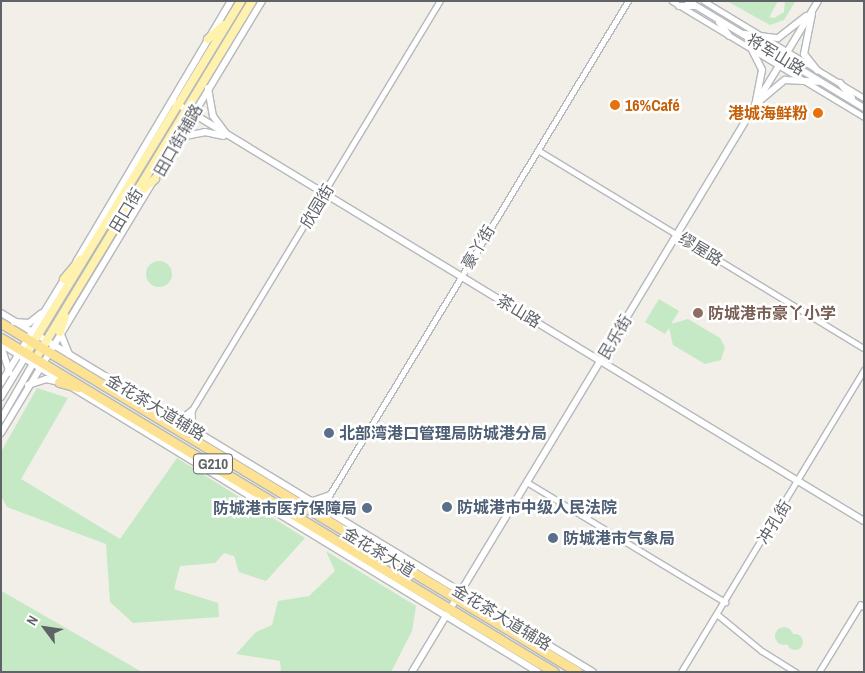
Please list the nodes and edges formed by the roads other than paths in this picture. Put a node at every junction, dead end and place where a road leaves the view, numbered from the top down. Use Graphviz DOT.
graph roads {
  1 [pos="231,1"];
  2 [pos="241,1"];
  3 [pos="252,1"];
  4 [pos="262,1"];
  5 [pos="440,1"];
  6 [pos="628,1"];
  7 [pos="672,1"];
  8 [pos="688,1"];
  9 [pos="704,1"];
  10 [pos="818,1"];
  11 [pos="695,4"];
  12 [pos="679,6"];
  13 [pos="812,10"];
  14 [pos="230,18"];
  15 [pos="717,19"];
  16 [pos="741,34"];
  17 [pos="729,36"];
  18 [pos="762,36"];
  19 [pos="208,39"];
  20 [pos="752,50"];
  21 [pos="783,59"];
  22 [pos="213,67"];
  23 [pos="817,70"];
  24 [pos="804,80"];
  25 [pos="822,82"];
  26 [pos="840,83"];
  27 [pos="208,88"];
  28 [pos="864,98"];
  29 [pos="176,103"];
  30 [pos="856,103"];
  31 [pos="755,105"];
  32 [pos="864,108"];
  33 [pos="189,111"];
  34 [pos="864,118"];
  35 [pos="230,138"];
  36 [pos="173,149"];
  37 [pos="538,150"];
  38 [pos="155,179"];
  39 [pos="325,194"];
  40 [pos="133,199"];
  41 [pos="677,234"];
  42 [pos="92,248"];
  43 [pos="461,276"];
  44 [pos="64,278"];
  45 [pos="67,307"];
  46 [pos="44,310"];
  47 [pos="1,313"];
  48 [pos="1,321"];
  49 [pos="14,322"];
  50 [pos="60,332"];
  51 [pos="1,338"];
  52 [pos="33,339"];
  53 [pos="1,345"];
  54 [pos="47,347"];
  55 [pos="864,348"];
  56 [pos="24,354"];
  57 [pos="600,361"];
  58 [pos="38,362"];
  59 [pos="77,362"];
  60 [pos="864,370"];
  61 [pos="10,371"];
  62 [pos="59,382"];
  63 [pos="98,382"];
  64 [pos="1,383"];
  65 [pos="29,384"];
  66 [pos="6,390"];
  67 [pos="89,390"];
  68 [pos="15,395"];
  69 [pos="1,397"];
  70 [pos="192,410"];
  71 [pos="1,419"];
  72 [pos="173,422"];
  73 [pos="1,433"];
  74 [pos="192,433"];
  75 [pos="181,450"];
  76 [pos="527,482"];
  77 [pos="798,482"];
  78 [pos="330,494"];
  79 [pos="308,504"];
  80 [pos="329,517"];
  81 [pos="864,521"];
  82 [pos="459,595"];
  83 [pos="724,602"];
  84 [pos="864,607"];
  85 [pos="448,612"];
  86 [pos="717,614"];
  87 [pos="412,672"];
  88 [pos="538,672"];
  89 [pos="554,672"];
  90 [pos="578,672"];
  91 [pos="592,672"];
  92 [pos="681,672"];
  93 [pos="796,672"];
  94 [pos="819,672"];
  1 -- 19 [label="street, 田口街辅路"];
  2 -- 14 [label="main road, 田口街"];
  3 -- 22 [label="main road, 田口街"];
  4 -- 27 [label="street, 田口街辅路"];
  5 -- 39 [label="street, 欣园街"];
  6 -- 37 [label="street, 豪丫街"];
  7 -- 12 [label="street"];
  8 -- 11 [label="street, 将军山路"];
  9 -- 18 [label="street"];
  10 -- 13 [label="street, 民乐街"];
  11 -- 12 [label="street"];
  11 -- 15 [label="street, 将军山路"];
  12 -- 17 [label="street"];
  13 -- 18 [label="street"];
  13 -- 21 [label="street, 民乐街"];
  13 -- 23 [label="street"];
  14 -- 19 [label="main road"];
  14 -- 29 [label="main road, 田口街"];
  15 -- 16 [label="street, 将军山路"];
  15 -- 17 [label="street"];
  16 -- 18 [label="street"];
  16 -- 21 [label="street, 将军山路"];
  17 -- 20 [label="street"];
  18 -- 21 [label="street"];
  19 -- 29 [label="street, 田口街辅路"];
  20 -- 21 [label="street"];
  20 -- 31 [label="street"];
  21 -- 23 [label="street"];
  21 -- 24 [label="street"];
  21 -- 25 [label="street, 将军山路"];
  21 -- 31 [label="street, 民乐街"];
  22 -- 27 [label="street"];
  22 -- 33 [label="main road, 田口街"];
  23 -- 26 [label="street"];
  24 -- 25 [label="street"];
  24 -- 31 [label="street"];
  24 -- 34 [label="street"];
  25 -- 30 [label="street, 将军山路"];
  26 -- 28 [label="street"];
  26 -- 30 [label="street"];
  27 -- 33 [label="street, 田口街辅路"];
  27 -- 35 [label="street"];
  29 -- 33 [label="street, 茶山路"];
  29 -- 42 [label="main road, 田口街"];
  29 -- 44 [label="street, 田口街辅路"];
  30 -- 32 [label="street, 将军山路"];
  31 -- 41 [label="street, 民乐街"];
  33 -- 35 [label="street, 茶山路"];
  33 -- 36 [label="street, 田口街辅路"];
  33 -- 40 [label="main road, 田口街"];
  35 -- 36 [label="street"];
  35 -- 39 [label="street, 茶山路"];
  36 -- 38 [label="street, 田口街辅路"];
  37 -- 41 [label="street, 缪屋路"];
  37 -- 43 [label="street, 豪丫街"];
  38 -- 40 [label="main road"];
  38 -- 50 [label="street, 田口街辅路"];
  39 -- 43 [label="street, 茶山路"];
  39 -- 70 [label="street, 欣园街"];
  40 -- 45 [label="main road, 田口街"];
  41 -- 55 [label="street, 缪屋路"];
  41 -- 57 [label="street, 民乐街"];
  42 -- 44 [label="main road"];
  42 -- 52 [label="main road, 田口街"];
  43 -- 57 [label="street, 茶山路"];
  43 -- 78 [label="street, 豪丫街"];
  44 -- 46 [label="street, 田口街辅路"];
  45 -- 50 [label="main road"];
  45 -- 54 [label="main road, 田口街"];
  46 -- 49 [label="street"];
  46 -- 52 [label="street, 田口街辅路"];
  47 -- 49 [label="street"];
  48 -- 49 [label="highway"];
  48 -- 52 [label="highway, 金花茶大道 / G210"];
  49 -- 52 [label="street"];
  50 -- 54 [label="street, 田口街辅路"];
  50 -- 59 [label="street"];
  51 -- 56 [label="highway, 金花茶大道 / G210"];
  52 -- 54 [label="highway, 金花茶大道 / G210"];
  52 -- 56 [label="main road, 田口街"];
  53 -- 56 [label="street"];
  53 -- 61 [label="street"];
  54 -- 58 [label="main road, 田口街"];
  54 -- 59 [label="street, 金花茶大道辅路"];
  54 -- 63 [label="highway, 金花茶大道 / G210"];
  56 -- 58 [label="highway, 金花茶大道 / G210"];
  56 -- 61 [label="street"];
  56 -- 66 [label="street, 田口街"];
  57 -- 76 [label="street, 民乐街"];
  57 -- 77 [label="street, 茶山路"];
  58 -- 62 [label="street, 金花茶大道辅路"];
  58 -- 65 [label="street"];
  58 -- 67 [label="highway, 金花茶大道 / G210"];
  58 -- 68 [label="street, 田口街"];
  59 -- 63 [label="highway"];
  59 -- 72 [label="street, 金花茶大道辅路"];
  60 -- 77 [label="street, 冲孔街"];
  61 -- 64 [label="street"];
  61 -- 66 [label="street"];
  62 -- 65 [label="street"];
  62 -- 67 [label="highway"];
  62 -- 75 [label="street, 金花茶大道辅路"];
  63 -- 72 [label="highway, 金花茶大道 / G210"];
  65 -- 68 [label="street"];
  65 -- 73 [label="street"];
  66 -- 69 [label="street, 田口街"];
  67 -- 75 [label="highway, 金花茶大道 / G210"];
  68 -- 71 [label="street, 田口街"];
  70 -- 72 [label="street"];
  70 -- 74 [label="street"];
  72 -- 74 [label="highway, 金花茶大道 / G210"];
  74 -- 79 [label="highway, 金花茶大道 / G210"];
  75 -- 85 [label="highway, 金花茶大道 / G210"];
  76 -- 82 [label="street, 民乐街"];
  76 -- 83 [label="street"];
  77 -- 81 [label="street, 茶山路"];
  77 -- 83 [label="street, 冲孔街"];
  78 -- 79 [label="street"];
  78 -- 80 [label="street"];
  79 -- 80 [label="highway, 金花茶大道 / G210"];
  80 -- 82 [label="highway, 金花茶大道 / G210"];
  82 -- 85 [label="street, 民乐街"];
  82 -- 90 [label="highway, 金花茶大道 / G210"];
  82 -- 91 [label="street, 金花茶大道辅路"];
  83 -- 86 [label="street, 冲孔街"];
  84 -- 94 [label="street"];
  85 -- 87 [label="street, 民乐街"];
  85 -- 88 [label="street, 金花茶大道辅路"];
  85 -- 89 [label="highway, 金花茶大道 / G210"];
  86 -- 92 [label="street, 冲孔街"];
  86 -- 93 [label="street"];
}
